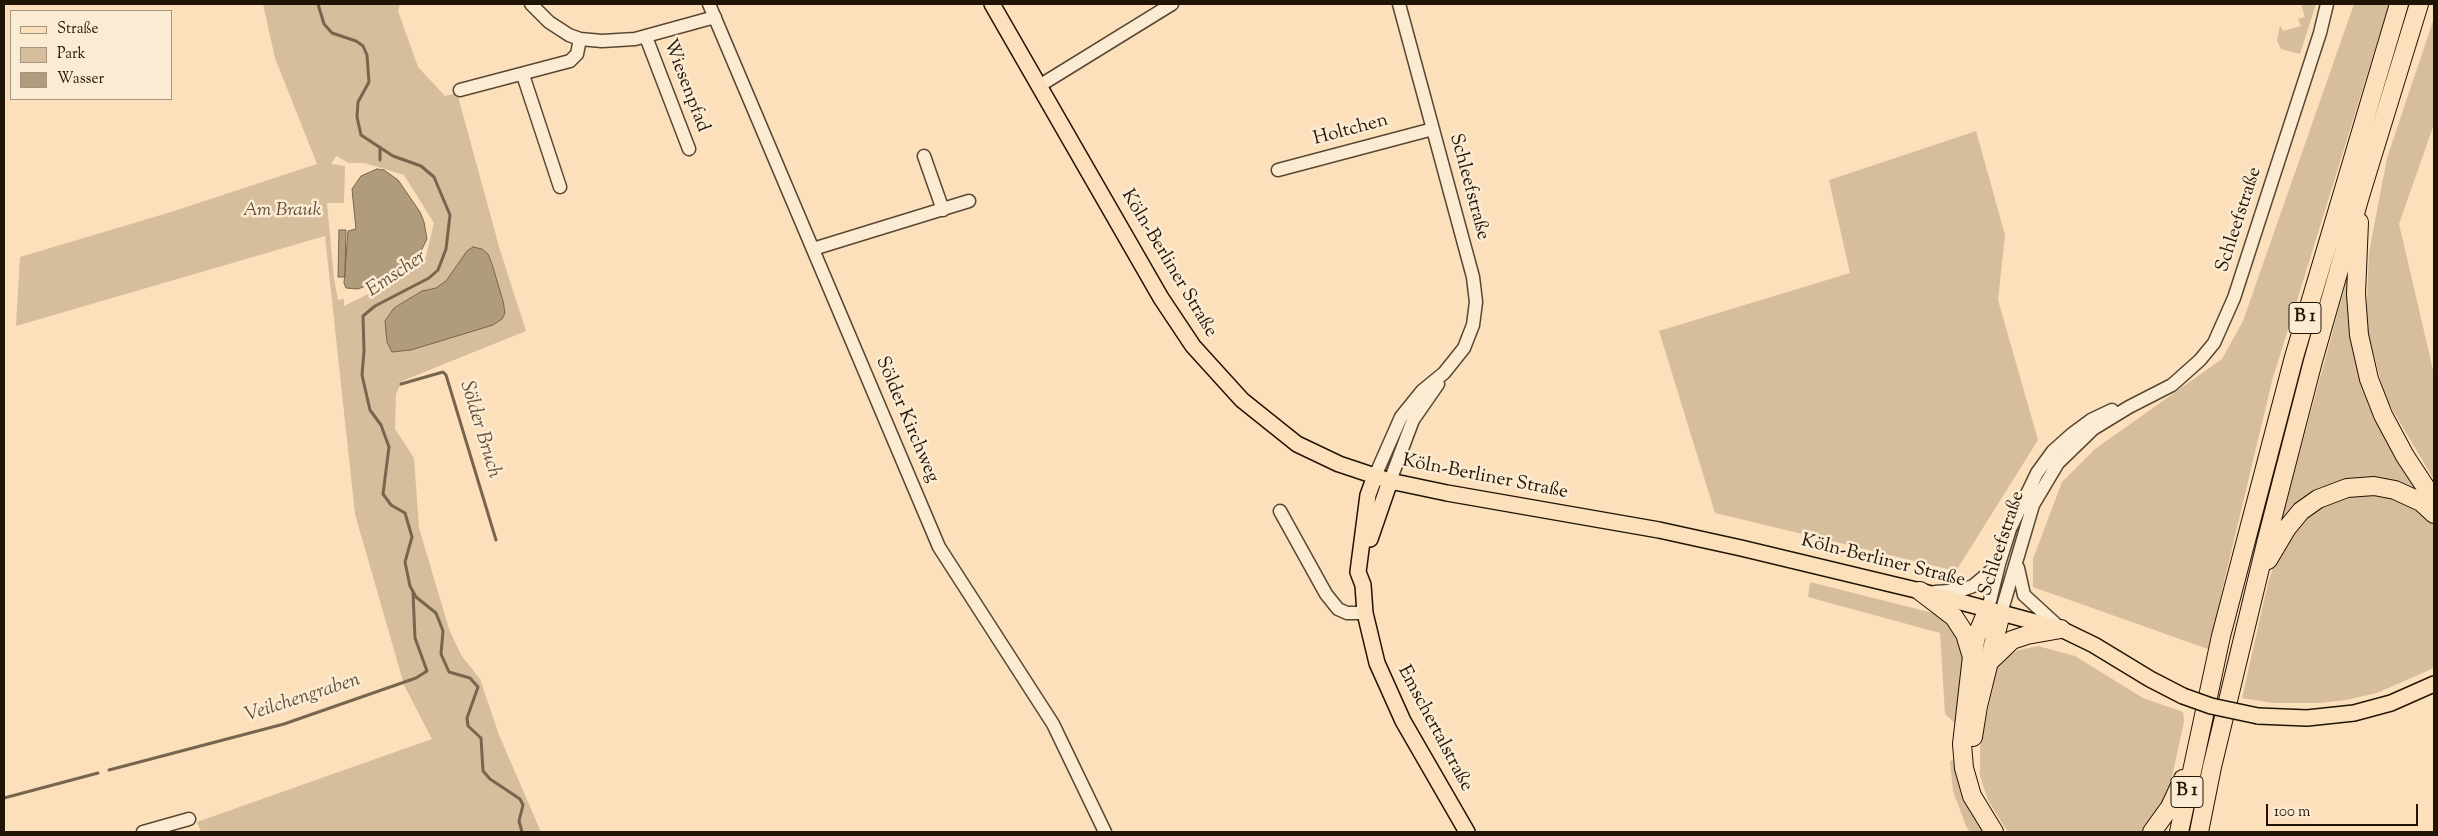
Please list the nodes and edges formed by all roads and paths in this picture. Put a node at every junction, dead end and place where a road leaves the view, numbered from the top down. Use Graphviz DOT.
graph roads {
  1 [pos="532,4"];
  2 [pos="709,4"];
  3 [pos="992,4"];
  4 [pos="1172,4"];
  5 [pos="1399,4"];
  6 [pos="2327,4"];
  7 [pos="2399,4"];
  8 [pos="2419,4"];
  9 [pos="715,17"];
  10 [pos="646,37"];
  11 [pos="580,39"];
  12 [pos="523,74"];
  13 [pos="1039,86"];
  14 [pos="460,90"];
  15 [pos="1433,129"];
  16 [pos="689,149"];
  17 [pos="924,156"];
  18 [pos="1278,170"];
  19 [pos="560,187"];
  20 [pos="2360,196"];
  21 [pos="969,202"];
  22 [pos="943,210"];
  23 [pos="813,249"];
  24 [pos="1444,373"];
  25 [pos="2129,407"];
  26 [pos="1375,476"];
  27 [pos="1390,481"];
  28 [pos="2434,500"];
  29 [pos="1280,511"];
  30 [pos="2434,514"];
  31 [pos="2017,555"];
  32 [pos="1998,564"];
  33 [pos="2258,578"];
  34 [pos="1363,585"];
  35 [pos="1920,591"];
  36 [pos="1995,611"];
  37 [pos="1365,613"];
  38 [pos="2061,629"];
  39 [pos="1972,656"];
  40 [pos="1988,664"];
  41 [pos="2434,684"];
  42 [pos="2196,751"];
  43 [pos="189,820"];
  44 [pos="143,832"];
  45 [pos="1104,832"];
  46 [pos="1467,832"];
  47 [pos="1994,832"];
  48 [pos="2003,832"];
  49 [pos="2152,832"];
  50 [pos="2179,832"];
  51 [pos="2199,832"];
  1 -- 11 [label="street"];
  2 -- 9 [label="street, Sölder Kirchweg"];
  3 -- 13 [label="main road, Köln-Berliner Straße"];
  4 -- 13 [label="street"];
  5 -- 15 [label="street, Schleefstraße"];
  6 -- 25 [label="street, Schleefstraße"];
  7 -- 42 [label="highway, B 1"];
  8 -- 20 [label="highway, B 1"];
  9 -- 10 [label="street"];
  9 -- 23 [label="street, Sölder Kirchweg"];
  10 -- 11 [label="street"];
  10 -- 16 [label="street, Wiesenpfad"];
  11 -- 12 [label="street"];
  12 -- 14 [label="street"];
  12 -- 19 [label="street"];
  13 -- 26 [label="main road, Köln-Berliner Straße"];
  15 -- 18 [label="street, Holtchen"];
  15 -- 24 [label="street, Schleefstraße"];
  17 -- 22 [label="street"];
  20 -- 28 [label="highway"];
  20 -- 33 [label="highway, B 1"];
  21 -- 22 [label="street"];
  22 -- 23 [label="street"];
  23 -- 45 [label="street, Sölder Kirchweg"];
  24 -- 26 [label="street, Schleefstraße"];
  24 -- 27 [label="street, Schleefstraße"];
  25 -- 31 [label="street, Schleefstraße"];
  25 -- 32 [label="street, Schleefstraße"];
  26 -- 27 [label="main road, Köln-Berliner Straße"];
  26 -- 34 [label="main road, Emschertalstraße"];
  27 -- 34 [label="main road"];
  27 -- 35 [label="main road, Köln-Berliner Straße"];
  29 -- 37 [label="street"];
  30 -- 33 [label="highway"];
  31 -- 36 [label="street, Schleefstraße"];
  31 -- 38 [label="street"];
  32 -- 35 [label="street, Schleefstraße"];
  32 -- 36 [label="street, Schleefstraße"];
  33 -- 51 [label="highway, B 1"];
  34 -- 37 [label="main road, Emschertalstraße"];
  35 -- 36 [label="main road, Köln-Berliner Straße"];
  35 -- 39 [label="highway"];
  36 -- 38 [label="main road, Köln-Berliner Straße"];
  36 -- 39 [label="highway"];
  36 -- 40 [label="highway"];
  37 -- 46 [label="main road, Emschertalstraße"];
  38 -- 40 [label="highway"];
  38 -- 41 [label="main road, Köln-Berliner Straße, bridge"];
  39 -- 47 [label="highway"];
  40 -- 48 [label="highway"];
  42 -- 49 [label="highway"];
  42 -- 50 [label="highway, B 1"];
  43 -- 44 [label="street"];
}
